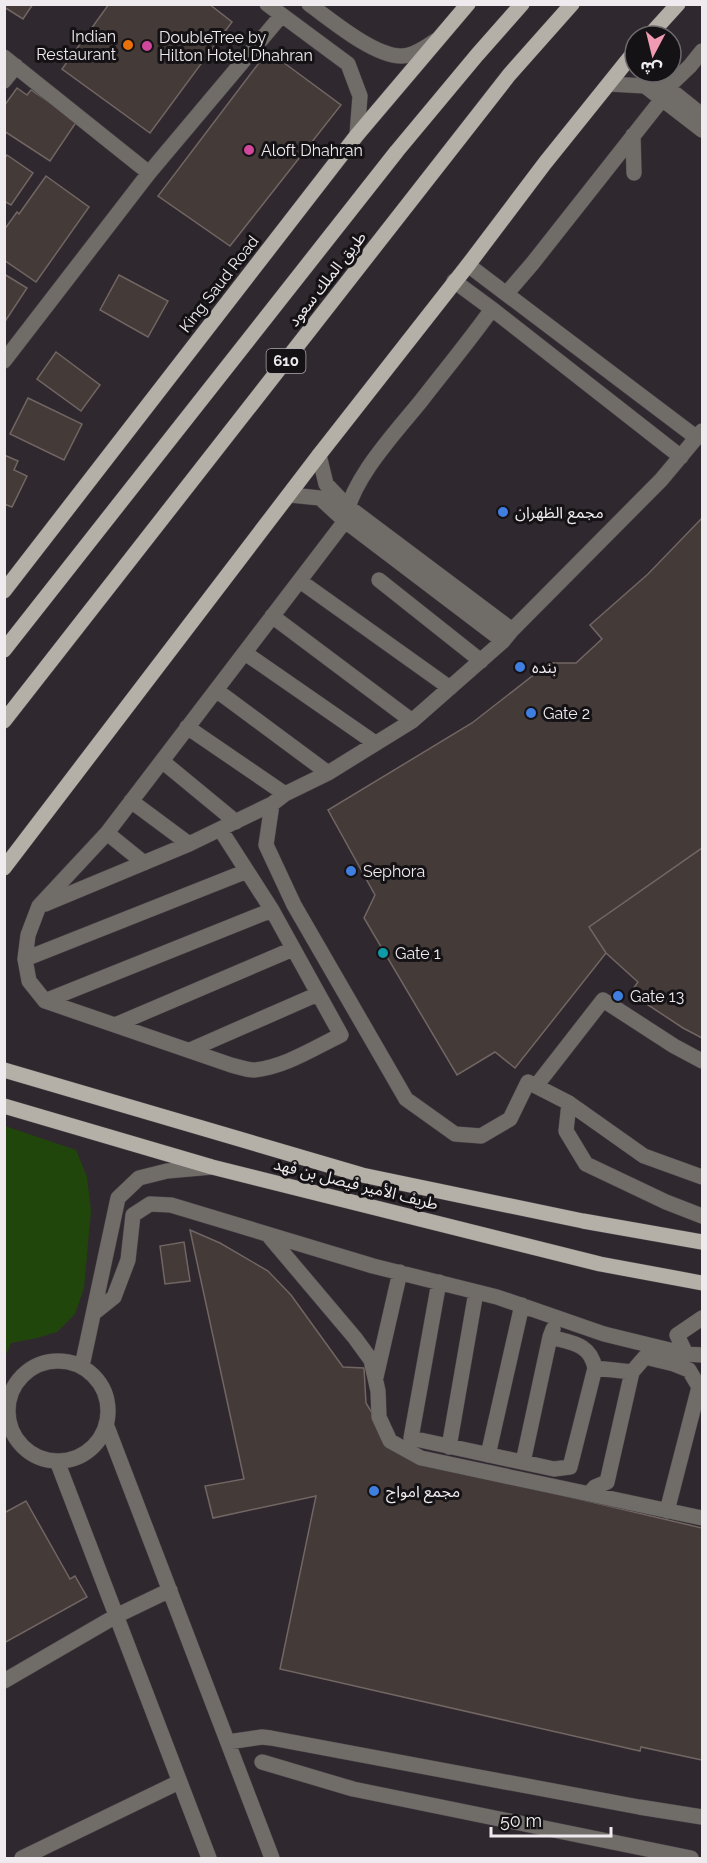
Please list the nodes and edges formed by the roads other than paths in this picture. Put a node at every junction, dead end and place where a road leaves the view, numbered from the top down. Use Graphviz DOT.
graph roads {
  1 [pos="267,4"];
  2 [pos="309,4"];
  3 [pos="468,4"];
  4 [pos="522,4"];
  5 [pos="572,4"];
  6 [pos="678,4"];
  7 [pos="281,16"];
  8 [pos="660,24"];
  9 [pos="438,39"];
  10 [pos="702,51"];
  11 [pos="10,62"];
  12 [pos="623,66"];
  13 [pos="4,81"];
  14 [pos="609,84"];
  15 [pos="659,84"];
  16 [pos="665,93"];
  17 [pos="702,115"];
  18 [pos="702,130"];
  19 [pos="357,135"];
  20 [pos="633,135"];
  21 [pos="148,173"];
  22 [pos="634,173"];
  23 [pos="468,265"];
  24 [pos="454,281"];
  25 [pos="507,293"];
  26 [pos="492,309"];
  27 [pos="4,361"];
  28 [pos="700,434"];
  29 [pos="319,454"];
  30 [pos="681,457"];
  31 [pos="290,495"];
  32 [pos="346,514"];
  33 [pos="300,580"];
  34 [pos="380,580"];
  35 [pos="4,591"];
  36 [pos="272,616"];
  37 [pos="507,635"];
  38 [pos="4,650"];
  39 [pos="244,653"];
  40 [pos="481,661"];
  41 [pos="450,688"];
  42 [pos="216,690"];
  43 [pos="4,721"];
  44 [pos="412,721"];
  45 [pos="188,728"];
  46 [pos="375,743"];
  47 [pos="162,761"];
  48 [pos="328,773"];
  49 [pos="285,794"];
  50 [pos="131,801"];
  51 [pos="272,804"];
  52 [pos="236,822"];
  53 [pos="220,829"];
  54 [pos="107,833"];
  55 [pos="189,844"];
  56 [pos="144,863"];
  57 [pos="4,868"];
  58 [pos="247,871"];
  59 [pos="39,906"];
  60 [pos="272,910"];
  61 [pos="294,950"];
  62 [pos="25,959"];
  63 [pos="318,994"];
  64 [pos="45,1001"];
  65 [pos="359,1019"];
  66 [pos="115,1025"];
  67 [pos="341,1035"];
  68 [pos="190,1050"];
  69 [pos="4,1059"];
  70 [pos="702,1061"];
  71 [pos="4,1070"];
  72 [pos="536,1086"];
  73 [pos="92,1096"];
  74 [pos="569,1103"];
  75 [pos="7,1107"];
  76 [pos="212,1167"];
  77 [pos="702,1177"];
  78 [pos="702,1216"];
  79 [pos="268,1234"];
  80 [pos="702,1242"];
  81 [pos="400,1272"];
  82 [pos="439,1282"];
  83 [pos="702,1283"];
  84 [pos="476,1292"];
  85 [pos="522,1305"];
  86 [pos="94,1312"];
  87 [pos="556,1317"];
  88 [pos="702,1318"];
  89 [pos="550,1337"];
  90 [pos="686,1354"];
  91 [pos="702,1355"];
  92 [pos="82,1366"];
  93 [pos="595,1368"];
  94 [pos="632,1372"];
  95 [pos="375,1380"];
  96 [pos="9,1383"];
  97 [pos="701,1387"];
  98 [pos="106,1424"];
  99 [pos="8,1432"];
  100 [pos="449,1447"];
  101 [pos="488,1455"];
  102 [pos="57,1461"];
  103 [pos="523,1462"];
  104 [pos="589,1494"];
  105 [pos="667,1511"];
  106 [pos="702,1518"];
  107 [pos="170,1590"];
  108 [pos="116,1616"];
  109 [pos="4,1681"];
  110 [pos="228,1742"];
  111 [pos="262,1762"];
  112 [pos="179,1782"];
  113 [pos="702,1817"];
  114 [pos="22,1858"];
  115 [pos="209,1858"];
  116 [pos="272,1858"];
  117 [pos="691,1858"];
  1 -- 7 [label="street"];
  2 -- 9 [label="street"];
  3 -- 9 [label="main road, King Saud Road"];
  4 -- 38 [label="main road, طريق الملك سعود / 610"];
  5 -- 43 [label="main road, طريق الملك سعود / 610"];
  6 -- 8 [label="main road"];
  7 -- 19 [label="street"];
  7 -- 21 [label="street"];
  9 -- 19 [label="main road, King Saud Road"];
  10 -- 16 [label="street"];
  11 -- 13 [label="street"];
  11 -- 21 [label="street"];
  12 -- 14 [label="main road"];
  14 -- 16 [label="street"];
  14 -- 23 [label="main road"];
  15 -- 16 [label="street"];
  16 -- 17 [label="street"];
  16 -- 18 [label="street"];
  16 -- 20 [label="street"];
  19 -- 35 [label="main road, King Saud Road"];
  20 -- 22 [label="street"];
  20 -- 25 [label="street"];
  21 -- 27 [label="street"];
  23 -- 24 [label="main road"];
  23 -- 25 [label="street"];
  24 -- 26 [label="street"];
  24 -- 29 [label="main road"];
  25 -- 28 [label="street"];
  26 -- 30 [label="street"];
  26 -- 32 [label="street"];
  28 -- 30 [label="street"];
  29 -- 31 [label="main road"];
  29 -- 32 [label="street"];
  30 -- 37 [label="street"];
  31 -- 32 [label="street"];
  31 -- 57 [label="main road"];
  32 -- 33 [label="street"];
  32 -- 37 [label="street"];
  33 -- 36 [label="street"];
  33 -- 41 [label="street"];
  34 -- 40 [label="street"];
  36 -- 39 [label="street"];
  36 -- 44 [label="street"];
  37 -- 40 [label="street"];
  39 -- 42 [label="street"];
  39 -- 46 [label="street"];
  40 -- 41 [label="street"];
  41 -- 44 [label="street"];
  42 -- 45 [label="street"];
  42 -- 48 [label="street"];
  44 -- 46 [label="street"];
  45 -- 47 [label="street"];
  45 -- 49 [label="street"];
  46 -- 48 [label="street"];
  47 -- 50 [label="street"];
  47 -- 52 [label="street"];
  48 -- 49 [label="street"];
  49 -- 51 [label="street"];
  50 -- 54 [label="street"];
  50 -- 55 [label="street"];
  51 -- 52 [label="street"];
  51 -- 65 [label="street"];
  52 -- 53 [label="street"];
  53 -- 55 [label="street"];
  53 -- 58 [label="street"];
  54 -- 56 [label="street"];
  54 -- 59 [label="street"];
  55 -- 56 [label="street"];
  56 -- 59 [label="street"];
  58 -- 60 [label="street"];
  58 -- 62 [label="street"];
  59 -- 62 [label="street"];
  60 -- 61 [label="street"];
  60 -- 64 [label="street"];
  61 -- 63 [label="street"];
  61 -- 66 [label="street"];
  62 -- 64 [label="street"];
  63 -- 67 [label="street"];
  63 -- 68 [label="street"];
  64 -- 66 [label="street"];
  65 -- 67 [label="street"];
  65 -- 72 [label="street"];
  66 -- 68 [label="street"];
  67 -- 68 [label="street"];
  69 -- 73 [label="main road"];
  70 -- 72 [label="street"];
  71 -- 73 [label="main road, طريف الأمير فيصل بن فهد"];
  72 -- 74 [label="street"];
  73 -- 80 [label="main road, طريف الأمير فيصل بن فهد"];
  74 -- 77 [label="street"];
  74 -- 78 [label="street"];
  75 -- 76 [label="main road, طريف الأمير فيصل بن فهد"];
  76 -- 83 [label="main road, طريف الأمير فيصل بن فهد"];
  76 -- 86 [label="street"];
  79 -- 81 [label="street"];
  79 -- 86 [label="street"];
  79 -- 95 [label="street"];
  81 -- 82 [label="street"];
  81 -- 95 [label="street"];
  82 -- 84 [label="street"];
  82 -- 100 [label="street"];
  84 -- 85 [label="street"];
  84 -- 100 [label="street"];
  85 -- 87 [label="street"];
  85 -- 101 [label="street"];
  86 -- 92 [label="street"];
  87 -- 89 [label="street"];
  87 -- 90 [label="street"];
  88 -- 90 [label="street"];
  89 -- 93 [label="street"];
  89 -- 103 [label="street"];
  90 -- 91 [label="street"];
  92 -- 96 [label="street"];
  92 -- 98 [label="street"];
  93 -- 94 [label="street"];
  93 -- 103 [label="street"];
  94 -- 97 [label="street"];
  94 -- 104 [label="street"];
  95 -- 104 [label="street"];
  96 -- 99 [label="street"];
  97 -- 105 [label="street"];
  98 -- 102 [label="street"];
  98 -- 107 [label="street"];
  99 -- 102 [label="street"];
  100 -- 101 [label="street"];
  101 -- 103 [label="street"];
  102 -- 108 [label="street"];
  104 -- 105 [label="street"];
  105 -- 106 [label="street"];
  107 -- 108 [label="street"];
  107 -- 110 [label="street"];
  108 -- 109 [label="street"];
  108 -- 112 [label="street"];
  110 -- 113 [label="street"];
  110 -- 116 [label="street"];
  111 -- 117 [label="street"];
  112 -- 114 [label="street"];
  112 -- 115 [label="street"];
}
